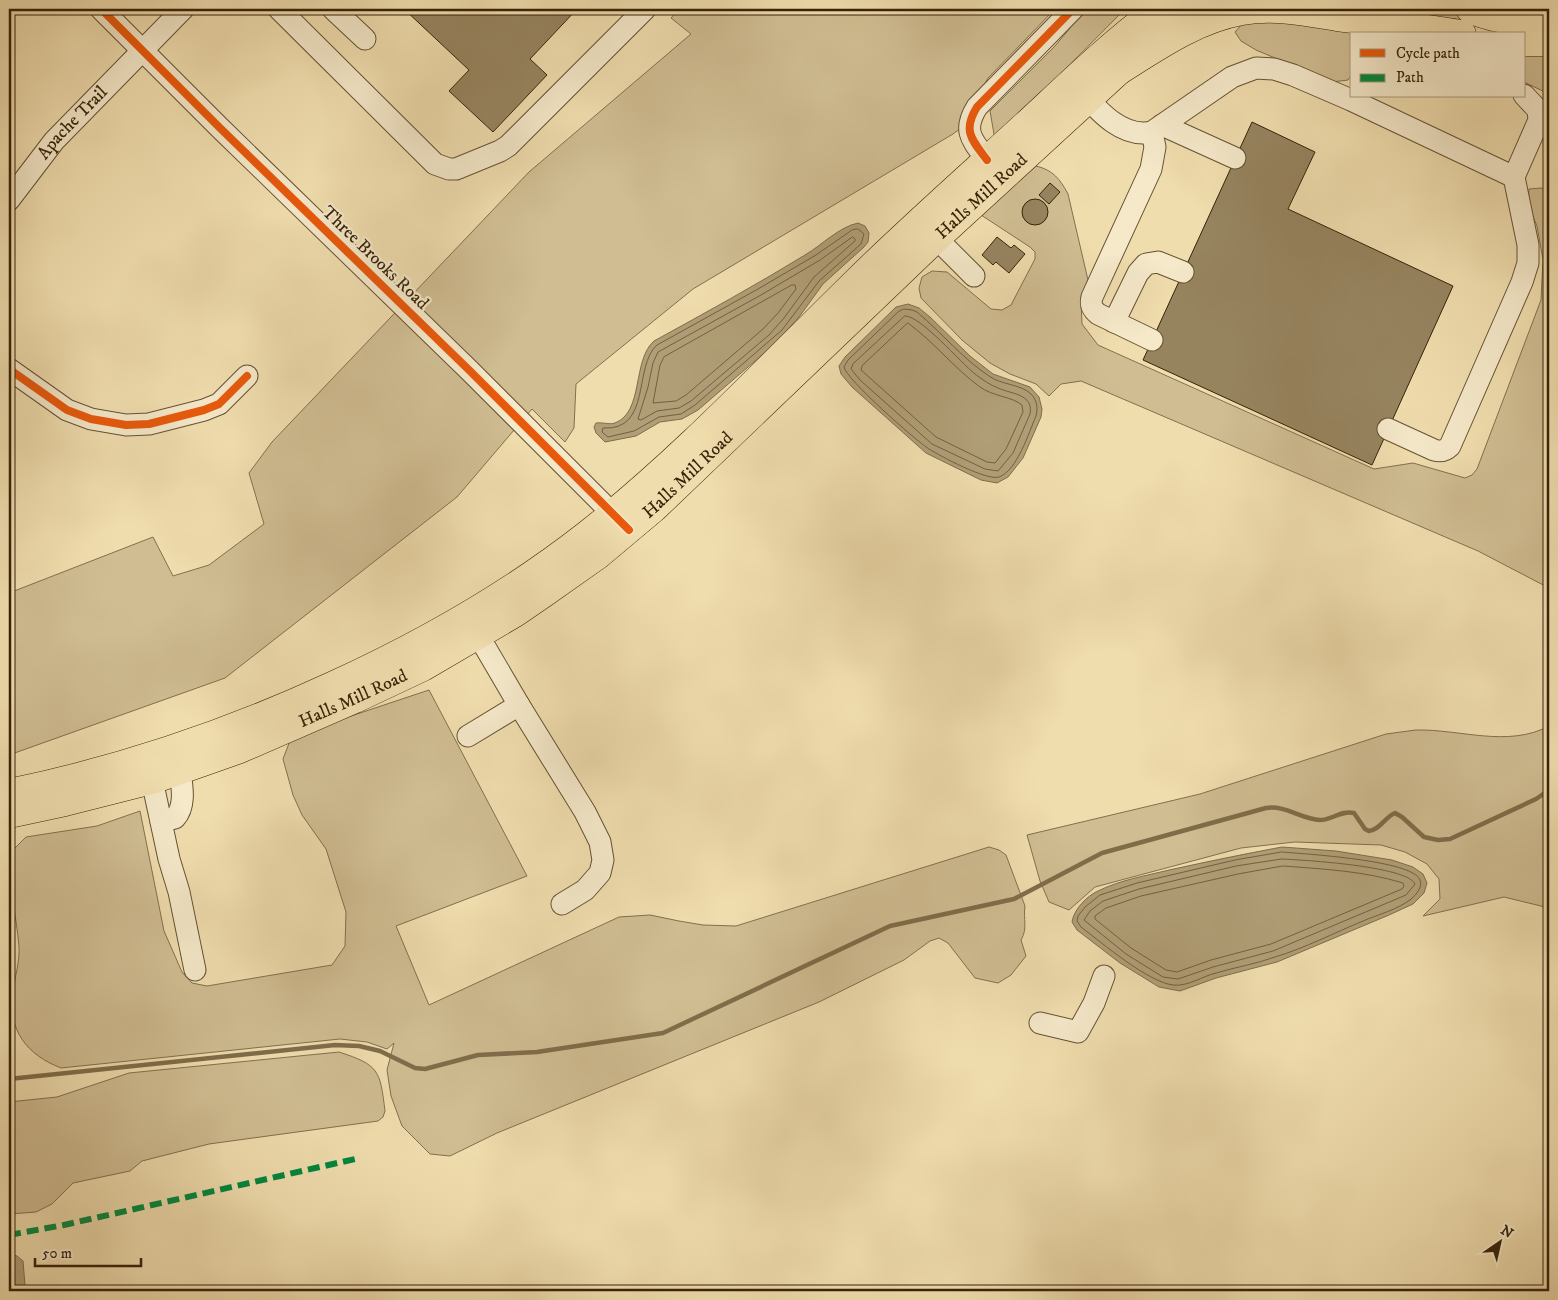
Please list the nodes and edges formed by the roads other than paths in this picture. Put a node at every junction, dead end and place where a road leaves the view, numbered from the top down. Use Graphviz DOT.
graph roads {
  1 [pos="101,9"];
  2 [pos="183,9"];
  3 [pos="279,9"];
  4 [pos="333,9"];
  5 [pos="645,9"];
  6 [pos="1073,9"];
  7 [pos="1178,9"];
  8 [pos="1470,9"];
  9 [pos="1149,14"];
  10 [pos="1549,21"];
  11 [pos="1448,32"];
  12 [pos="365,39"];
  13 [pos="1526,42"];
  14 [pos="1549,42"];
  15 [pos="143,50"];
  16 [pos="1120,70"];
  17 [pos="1080,90"];
  18 [pos="1350,97"];
  19 [pos="1526,97"];
  20 [pos="1352,98"];
  21 [pos="1157,128"];
  22 [pos="1235,158"];
  23 [pos="987,160"];
  24 [pos="1514,177"];
  25 [pos="9,200"];
  26 [pos="936,238"];
  27 [pos="1110,259"];
  28 [pos="1183,272"];
  29 [pos="1138,273"];
  30 [pos="974,276"];
  31 [pos="1114,322"];
  32 [pos="1152,340"];
  33 [pos="9,369"];
  34 [pos="247,376"];
  35 [pos="746,391"];
  36 [pos="1388,429"];
  37 [pos="699,466"];
  38 [pos="621,521"];
  39 [pos="478,635"];
  40 [pos="519,705"];
  41 [pos="468,736"];
  42 [pos="180,771"];
  43 [pos="152,780"];
  44 [pos="9,793"];
  45 [pos="9,814"];
  46 [pos="161,821"];
  47 [pos="562,904"];
  48 [pos="195,970"];
  49 [pos="1104,976"];
  50 [pos="1040,1023"];
  1 -- 15 [label="street, Three Brooks Road"];
  2 -- 15 [label="street, Apache Trail"];
  3 -- 5 [label="street"];
  4 -- 12 [label="street"];
  6 -- 23 [label="street"];
  7 -- 16 [label="main road, Halls Mill Road"];
  8 -- 10 [label="main road"];
  9 -- 17 [label="main road, Halls Mill Road"];
  11 -- 16 [label="main road"];
  13 -- 14 [label="main road"];
  15 -- 25 [label="street, Apache Trail"];
  15 -- 38 [label="street, Three Brooks Road"];
  16 -- 17 [label="main road, Halls Mill Road"];
  17 -- 21 [label="street"];
  17 -- 23 [label="main road, Halls Mill Road"];
  17 -- 26 [label="main road, Halls Mill Road"];
  18 -- 21 [label="street"];
  19 -- 24 [label="street"];
  20 -- 24 [label="street"];
  21 -- 22 [label="street"];
  21 -- 27 [label="street"];
  23 -- 35 [label="main road, Halls Mill Road"];
  24 -- 36 [label="street"];
  26 -- 30 [label="street"];
  26 -- 37 [label="main road, Halls Mill Road"];
  27 -- 29 [label="street"];
  27 -- 31 [label="street"];
  28 -- 29 [label="street"];
  29 -- 31 [label="street"];
  31 -- 32 [label="street"];
  33 -- 34 [label="street"];
  35 -- 37 [label="main road"];
  35 -- 38 [label="main road, Halls Mill Road"];
  37 -- 38 [label="main road, Halls Mill Road"];
  38 -- 39 [label="main road, Halls Mill Road"];
  38 -- 44 [label="main road, Halls Mill Road"];
  39 -- 40 [label="street"];
  39 -- 42 [label="main road, Halls Mill Road"];
  40 -- 41 [label="street"];
  40 -- 47 [label="street"];
  42 -- 43 [label="main road, Halls Mill Road"];
  42 -- 46 [label="street"];
  43 -- 45 [label="main road, Halls Mill Road"];
  43 -- 46 [label="street"];
  46 -- 48 [label="street"];
  49 -- 50 [label="street"];
}
